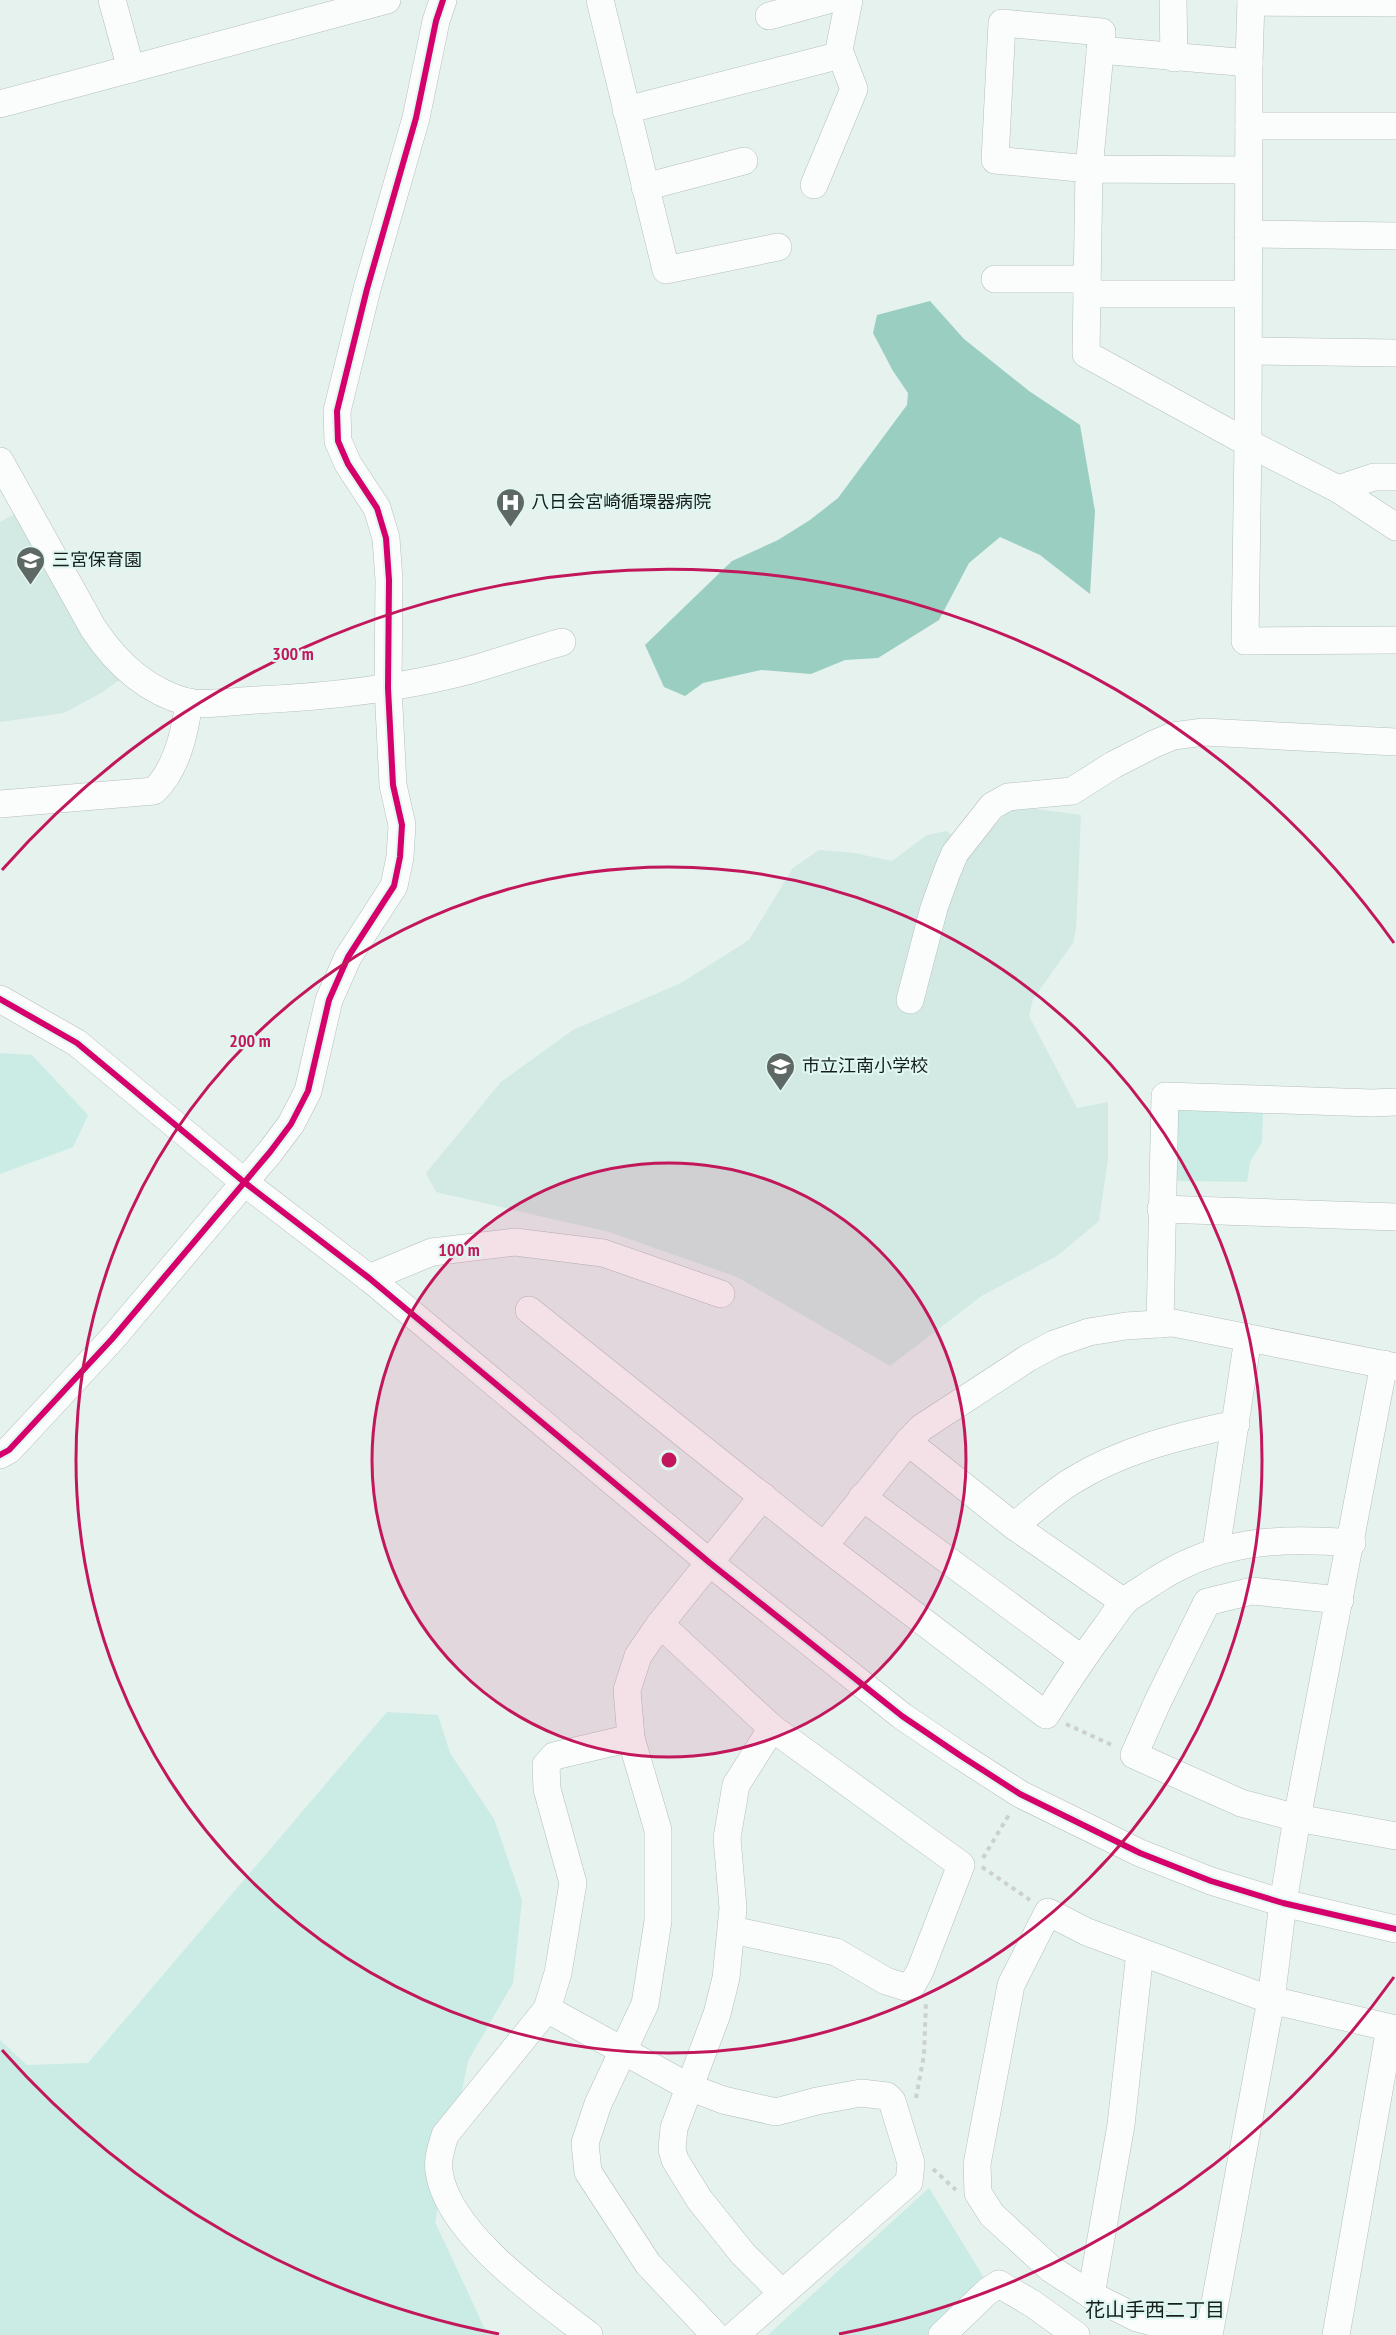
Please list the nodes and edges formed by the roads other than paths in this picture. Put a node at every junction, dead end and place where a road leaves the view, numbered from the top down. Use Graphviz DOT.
graph roads {
  1 [pos="112,0"];
  2 [pos="387,0"];
  3 [pos="443,0"];
  4 [pos="600,0"];
  5 [pos="828,0"];
  6 [pos="849,0"];
  7 [pos="1173,0"];
  8 [pos="1251,1"];
  9 [pos="1396,3"];
  10 [pos="769,16"];
  11 [pos="1100,50"];
  12 [pos="841,55"];
  13 [pos="1174,58"];
  14 [pos="1249,63"];
  15 [pos="131,69"];
  16 [pos="0,104"];
  17 [pos="626,110"];
  18 [pos="1249,126"];
  19 [pos="1396,126"];
  20 [pos="744,161"];
  21 [pos="1089,169"];
  22 [pos="1248,170"];
  23 [pos="814,185"];
  24 [pos="645,187"];
  25 [pos="1248,234"];
  26 [pos="1396,236"];
  27 [pos="778,247"];
  28 [pos="995,279"];
  29 [pos="1087,286"];
  30 [pos="1248,294"];
  31 [pos="1249,351"];
  32 [pos="1396,353"];
  33 [pos="1248,443"];
  34 [pos="0,461"];
  35 [pos="1396,477"];
  36 [pos="1338,489"];
  37 [pos="9,500"];
  38 [pos="1396,527"];
  39 [pos="1396,640"];
  40 [pos="562,642"];
  41 [pos="388,688"];
  42 [pos="189,702"];
  43 [pos="1396,742"];
  44 [pos="0,804"];
  45 [pos="0,999"];
  46 [pos="910,1000"];
  47 [pos="1396,1102"];
  48 [pos="244,1182"];
  49 [pos="1161,1209"];
  50 [pos="1396,1217"];
  51 [pos="369,1278"];
  52 [pos="721,1294"];
  53 [pos="529,1310"];
  54 [pos="1160,1324"];
  55 [pos="1248,1338"];
  56 [pos="1390,1366"];
  57 [pos="1236,1424"];
  58 [pos="908,1442"];
  59 [pos="0,1455"];
  60 [pos="763,1496"];
  61 [pos="862,1497"];
  62 [pos="1014,1526"];
  63 [pos="1352,1544"];
  64 [pos="824,1546"];
  65 [pos="1216,1550"];
  66 [pos="710,1563"];
  67 [pos="1340,1600"];
  68 [pos="1124,1602"];
  69 [pos="660,1624"];
  70 [pos="1082,1659"];
  71 [pos="772,1728"];
  72 [pos="631,1738"];
  73 [pos="1297,1818"];
  74 [pos="1396,1836"];
  75 [pos="1283,1903"];
  76 [pos="1396,1929"];
  77 [pos="732,1930"];
  78 [pos="1140,1952"];
  79 [pos="1270,2000"];
  80 [pos="547,2009"];
  81 [pos="1393,2028"];
  82 [pos="624,2049"];
  83 [pos="689,2087"];
  84 [pos="783,2293"];
  85 [pos="1091,2295"];
  86 [pos="590,2335"];
  87 [pos="715,2335"];
  88 [pos="735,2335"];
  89 [pos="942,2335"];
  90 [pos="1076,2335"];
  91 [pos="1202,2335"];
  92 [pos="1209,2335"];
  93 [pos="1336,2335"];
  1 -- 15 [label="street"];
  2 -- 15 [label="street"];
  3 -- 41 [label="street"];
  4 -- 17 [label="street"];
  5 -- 10 [label="street"];
  6 -- 12 [label="street"];
  7 -- 13 [label="street"];
  8 -- 9 [label="street"];
  8 -- 14 [label="street"];
  11 -- 13 [label="street"];
  11 -- 21 [label="street"];
  11 -- 21 [label="street"];
  12 -- 17 [label="street"];
  12 -- 23 [label="street"];
  13 -- 14 [label="street"];
  14 -- 18 [label="street"];
  15 -- 16 [label="street"];
  17 -- 24 [label="street"];
  18 -- 19 [label="street"];
  18 -- 22 [label="street"];
  20 -- 24 [label="street"];
  21 -- 22 [label="street"];
  21 -- 29 [label="street"];
  22 -- 25 [label="street"];
  24 -- 27 [label="street"];
  25 -- 26 [label="street"];
  25 -- 30 [label="street"];
  28 -- 29 [label="street"];
  29 -- 30 [label="street"];
  29 -- 33 [label="street"];
  30 -- 31 [label="street"];
  31 -- 32 [label="street"];
  31 -- 33 [label="street"];
  33 -- 36 [label="street"];
  33 -- 39 [label="street"];
  34 -- 37 [label="street"];
  35 -- 36 [label="street"];
  36 -- 38 [label="street"];
  37 -- 42 [label="street"];
  40 -- 41 [label="street"];
  41 -- 42 [label="street"];
  41 -- 48 [label="street"];
  42 -- 44 [label="street"];
  43 -- 46 [label="street"];
  45 -- 48 [label="street"];
  47 -- 49 [label="street"];
  48 -- 51 [label="street"];
  48 -- 59 [label="street"];
  49 -- 50 [label="street"];
  49 -- 54 [label="street"];
  51 -- 52 [label="street"];
  51 -- 66 [label="street"];
  53 -- 60 [label="street"];
  54 -- 55 [label="street"];
  54 -- 58 [label="street"];
  55 -- 56 [label="street"];
  55 -- 57 [label="street"];
  56 -- 63 [label="street"];
  57 -- 62 [label="street"];
  57 -- 65 [label="street"];
  58 -- 61 [label="street"];
  58 -- 62 [label="street"];
  60 -- 64 [label="street"];
  60 -- 66 [label="street"];
  61 -- 64 [label="street"];
  61 -- 70 [label="street"];
  62 -- 68 [label="street"];
  63 -- 65 [label="street"];
  63 -- 67 [label="street"];
  64 -- 70 [label="street"];
  65 -- 68 [label="street"];
  66 -- 69 [label="street"];
  66 -- 75 [label="street"];
  67 -- 73 [label="street"];
  67 -- 73 [label="street"];
  68 -- 70 [label="street"];
  69 -- 71 [label="street"];
  69 -- 72 [label="street"];
  71 -- 77 [label="street"];
  71 -- 77 [label="street"];
  72 -- 80 [label="street"];
  72 -- 82 [label="street"];
  73 -- 74 [label="street"];
  73 -- 75 [label="street"];
  75 -- 76 [label="street"];
  75 -- 79 [label="street"];
  77 -- 83 [label="street"];
  78 -- 79 [label="street"];
  78 -- 85 [label="street"];
  78 -- 85 [label="street"];
  79 -- 81 [label="street"];
  79 -- 92 [label="street"];
  80 -- 82 [label="street"];
  80 -- 86 [label="street"];
  81 -- 93 [label="street"];
  82 -- 83 [label="street"];
  82 -- 87 [label="street"];
  83 -- 84 [label="street"];
  83 -- 84 [label="street"];
  84 -- 88 [label="street"];
  85 -- 91 [label="street"];
  89 -- 90 [label="street"];
}
